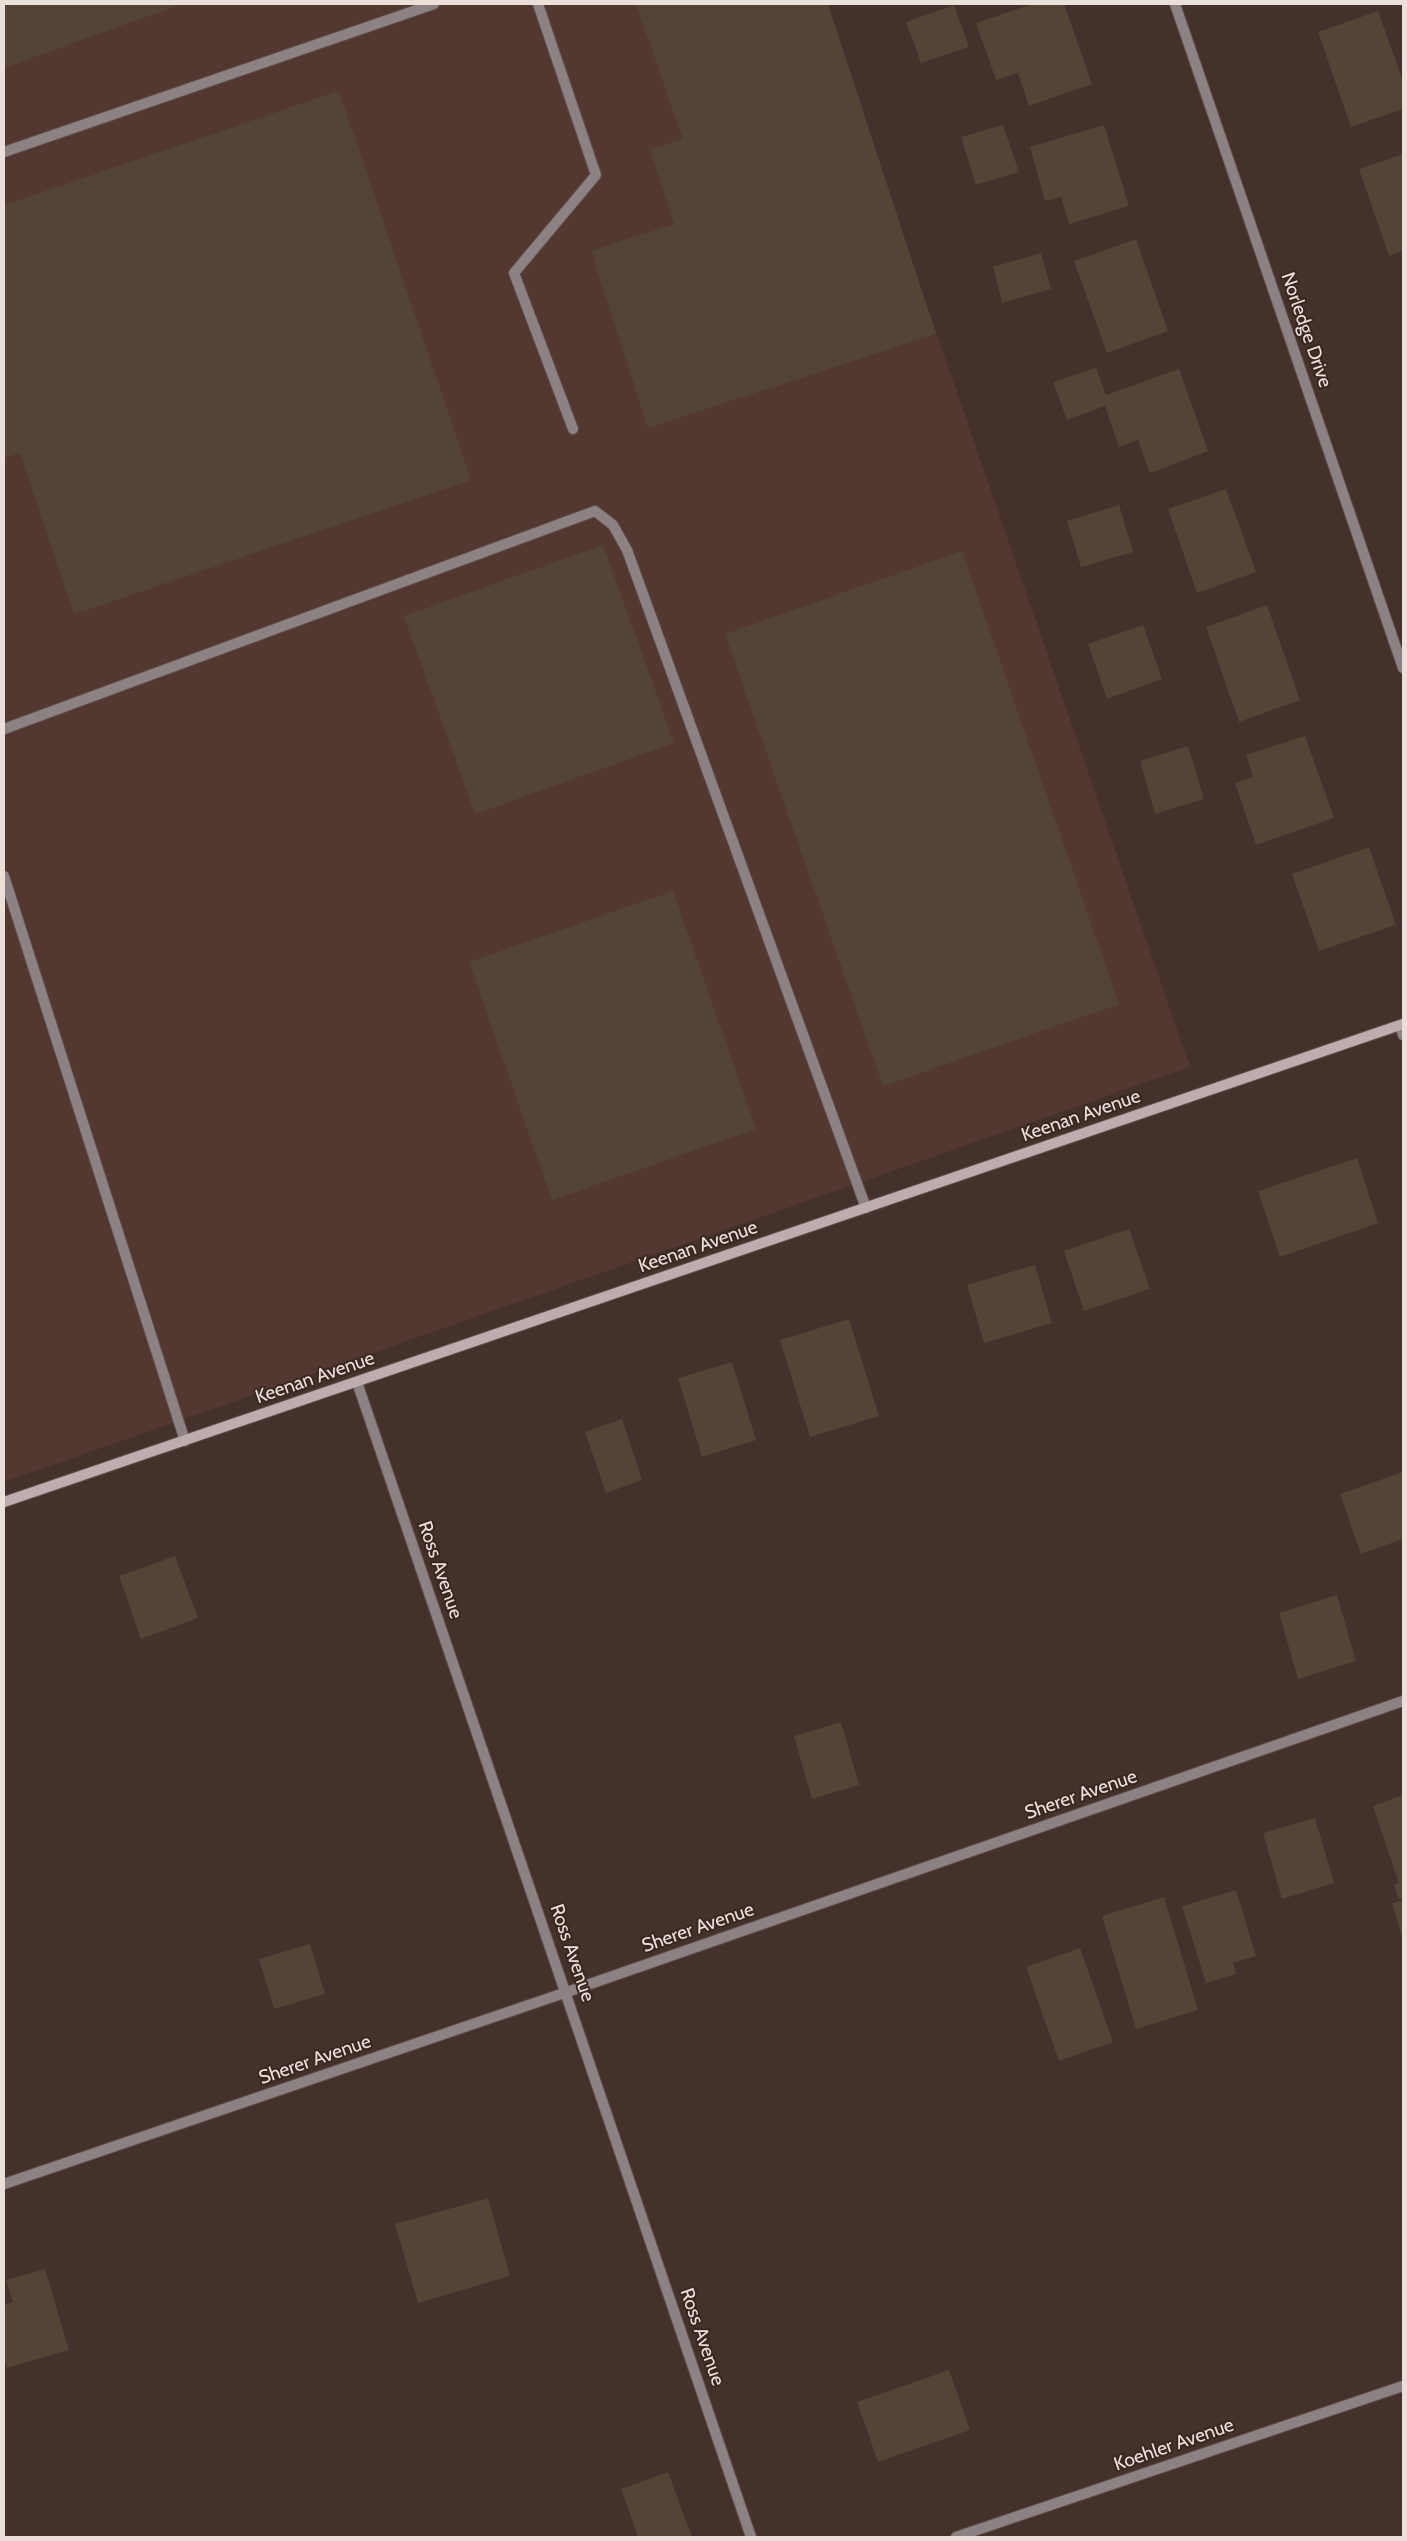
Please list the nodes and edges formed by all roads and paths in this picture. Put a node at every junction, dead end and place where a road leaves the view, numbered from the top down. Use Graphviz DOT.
graph roads {
  1 [pos="434,4"];
  2 [pos="538,4"];
  3 [pos="1175,4"];
  4 [pos="4,152"];
  5 [pos="573,429"];
  6 [pos="1403,668"];
  7 [pos="4,729"];
  8 [pos="4,876"];
  9 [pos="1402,1028"];
  10 [pos="866,1208"];
  11 [pos="357,1382"];
  12 [pos="185,1441"];
  13 [pos="4,1502"];
  14 [pos="1403,1701"];
  15 [pos="567,1992"];
  16 [pos="4,2184"];
  17 [pos="1403,2386"];
  18 [pos="751,2537"];
  19 [pos="956,2537"];
  1 -- 4 [label="street"];
  2 -- 5 [label="street"];
  3 -- 6 [label="street, Norledge Drive"];
  7 -- 10 [label="street"];
  8 -- 12 [label="street"];
  9 -- 10 [label="street, Keenan Avenue"];
  10 -- 11 [label="street, Keenan Avenue"];
  11 -- 12 [label="street, Keenan Avenue"];
  11 -- 15 [label="street, Ross Avenue"];
  12 -- 13 [label="street, Keenan Avenue"];
  14 -- 15 [label="street, Sherer Avenue"];
  15 -- 16 [label="street, Sherer Avenue"];
  15 -- 18 [label="street, Ross Avenue"];
  17 -- 19 [label="street, Koehler Avenue"];
}
